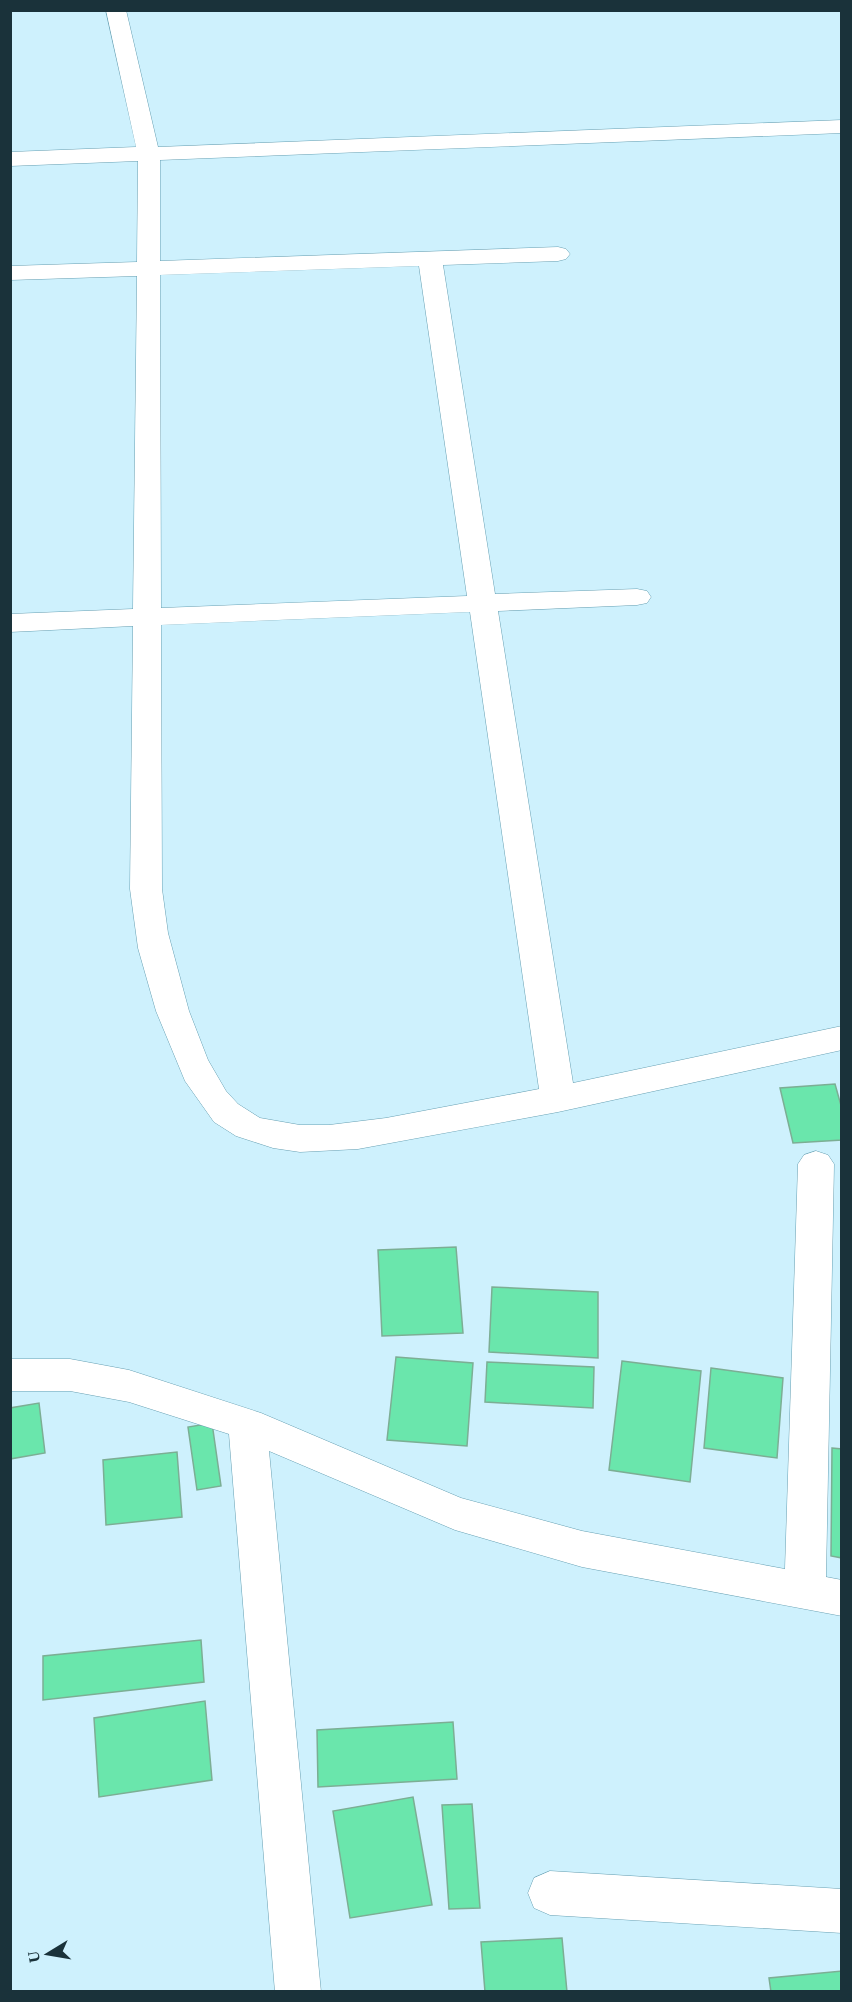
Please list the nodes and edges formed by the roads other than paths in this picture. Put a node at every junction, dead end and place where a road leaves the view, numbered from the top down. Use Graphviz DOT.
graph roads {
  1 [pos="116,10"];
  2 [pos="842,126"];
  3 [pos="149,154"];
  4 [pos="10,159"];
  5 [pos="558,254"];
  6 [pos="430,259"];
  7 [pos="150,269"];
  8 [pos="10,273"];
  9 [pos="637,597"];
  10 [pos="483,604"];
  11 [pos="147,618"];
  12 [pos="10,623"];
  13 [pos="842,1038"];
  14 [pos="558,1099"];
  15 [pos="816,1164"];
  16 [pos="10,1375"];
  17 [pos="247,1424"];
  18 [pos="823,1595"];
  19 [pos="550,1893"];
  20 [pos="842,1911"];
  21 [pos="298,1992"];
  1 -- 3 [label="street"];
  2 -- 3 [label="street"];
  3 -- 4 [label="street"];
  3 -- 7 [label="street"];
  5 -- 6 [label="street"];
  6 -- 7 [label="street"];
  6 -- 10 [label="street"];
  7 -- 8 [label="street"];
  7 -- 11 [label="street"];
  9 -- 10 [label="street"];
  10 -- 11 [label="street"];
  10 -- 14 [label="street"];
  11 -- 12 [label="street"];
  11 -- 14 [label="street"];
  13 -- 14 [label="street"];
  15 -- 18 [label="street"];
  16 -- 17 [label="street"];
  17 -- 18 [label="street"];
  17 -- 21 [label="street"];
  19 -- 20 [label="street"];
}
